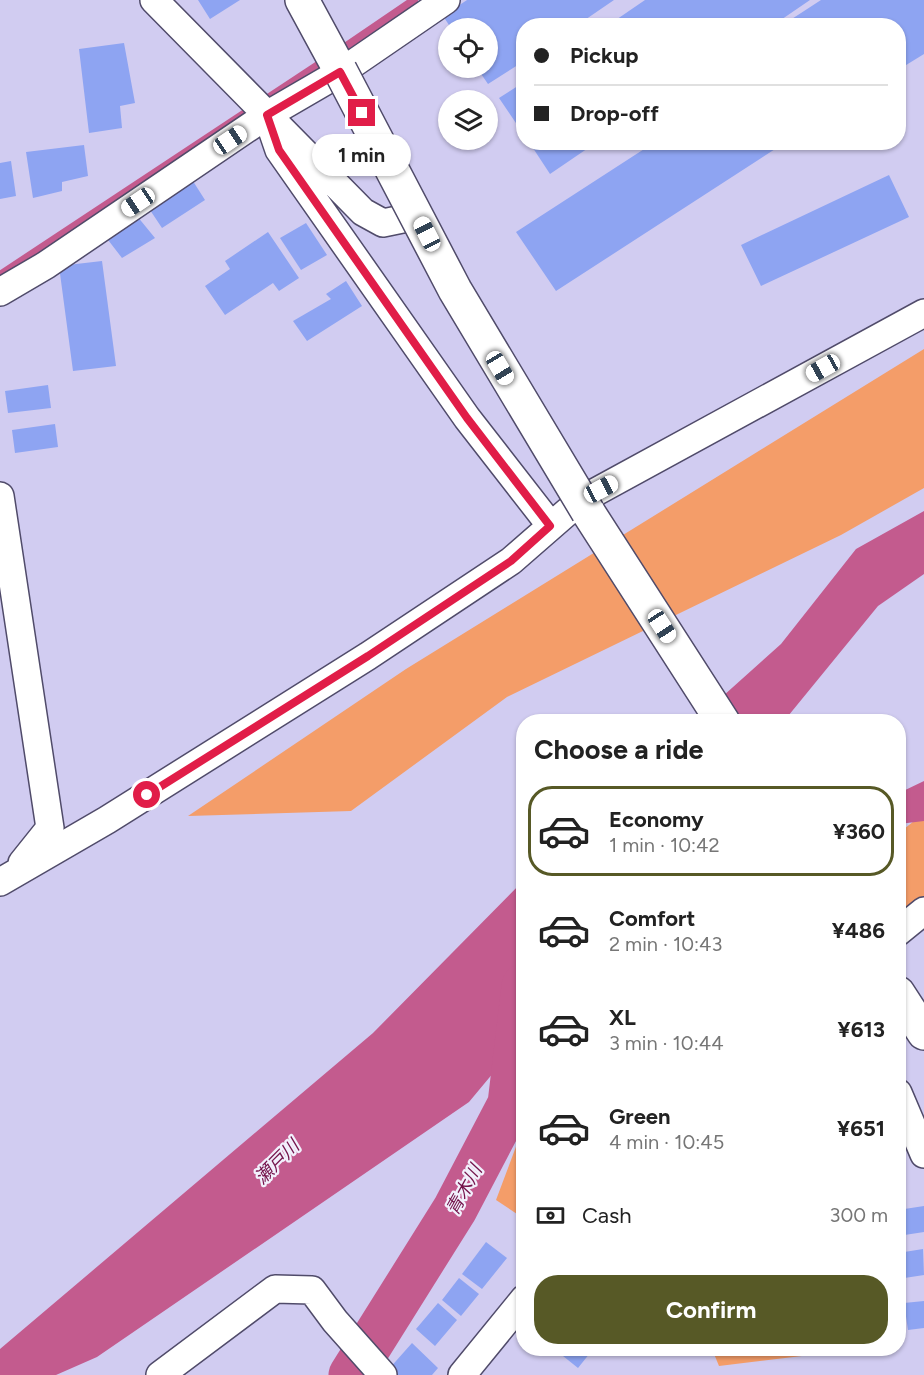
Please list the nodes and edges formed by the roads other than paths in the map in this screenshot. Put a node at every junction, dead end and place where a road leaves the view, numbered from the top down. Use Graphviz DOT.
graph roads {
  1 [pos="154,0"];
  2 [pos="302,0"];
  3 [pos="446,0"];
  4 [pos="340,72"];
  5 [pos="267,115"];
  6 [pos="417,216"];
  7 [pos="0,292"];
  8 [pos="924,314"];
  9 [pos="0,495"];
  10 [pos="581,500"];
  11 [pos="550,526"];
  12 [pos="718,714"];
  13 [pos="6,879"];
  14 [pos="924,911"];
  15 [pos="906,926"];
  16 [pos="906,1005"];
  17 [pos="924,1033"];
  18 [pos="906,1112"];
  19 [pos="924,1154"];
  20 [pos="516,1309"];
  21 [pos="378,1369"];
  22 [pos="160,1375"];
  23 [pos="462,1375"];
  1 -- 5 [label="street"];
  2 -- 4 [label="main road"];
  3 -- 4 [label="street"];
  4 -- 5 [label="street"];
  4 -- 6 [label="main road, bridge"];
  5 -- 6 [label="street"];
  5 -- 7 [label="street"];
  5 -- 11 [label="street"];
  6 -- 10 [label="main road, bridge"];
  8 -- 10 [label="street"];
  9 -- 13 [label="street"];
  10 -- 11 [label="street"];
  10 -- 12 [label="main road, bridge"];
  11 -- 13 [label="street"];
  14 -- 15 [label="street"];
  16 -- 17 [label="main road"];
  18 -- 19 [label="street"];
  20 -- 23 [label="street"];
  21 -- 22 [label="street"];
}
